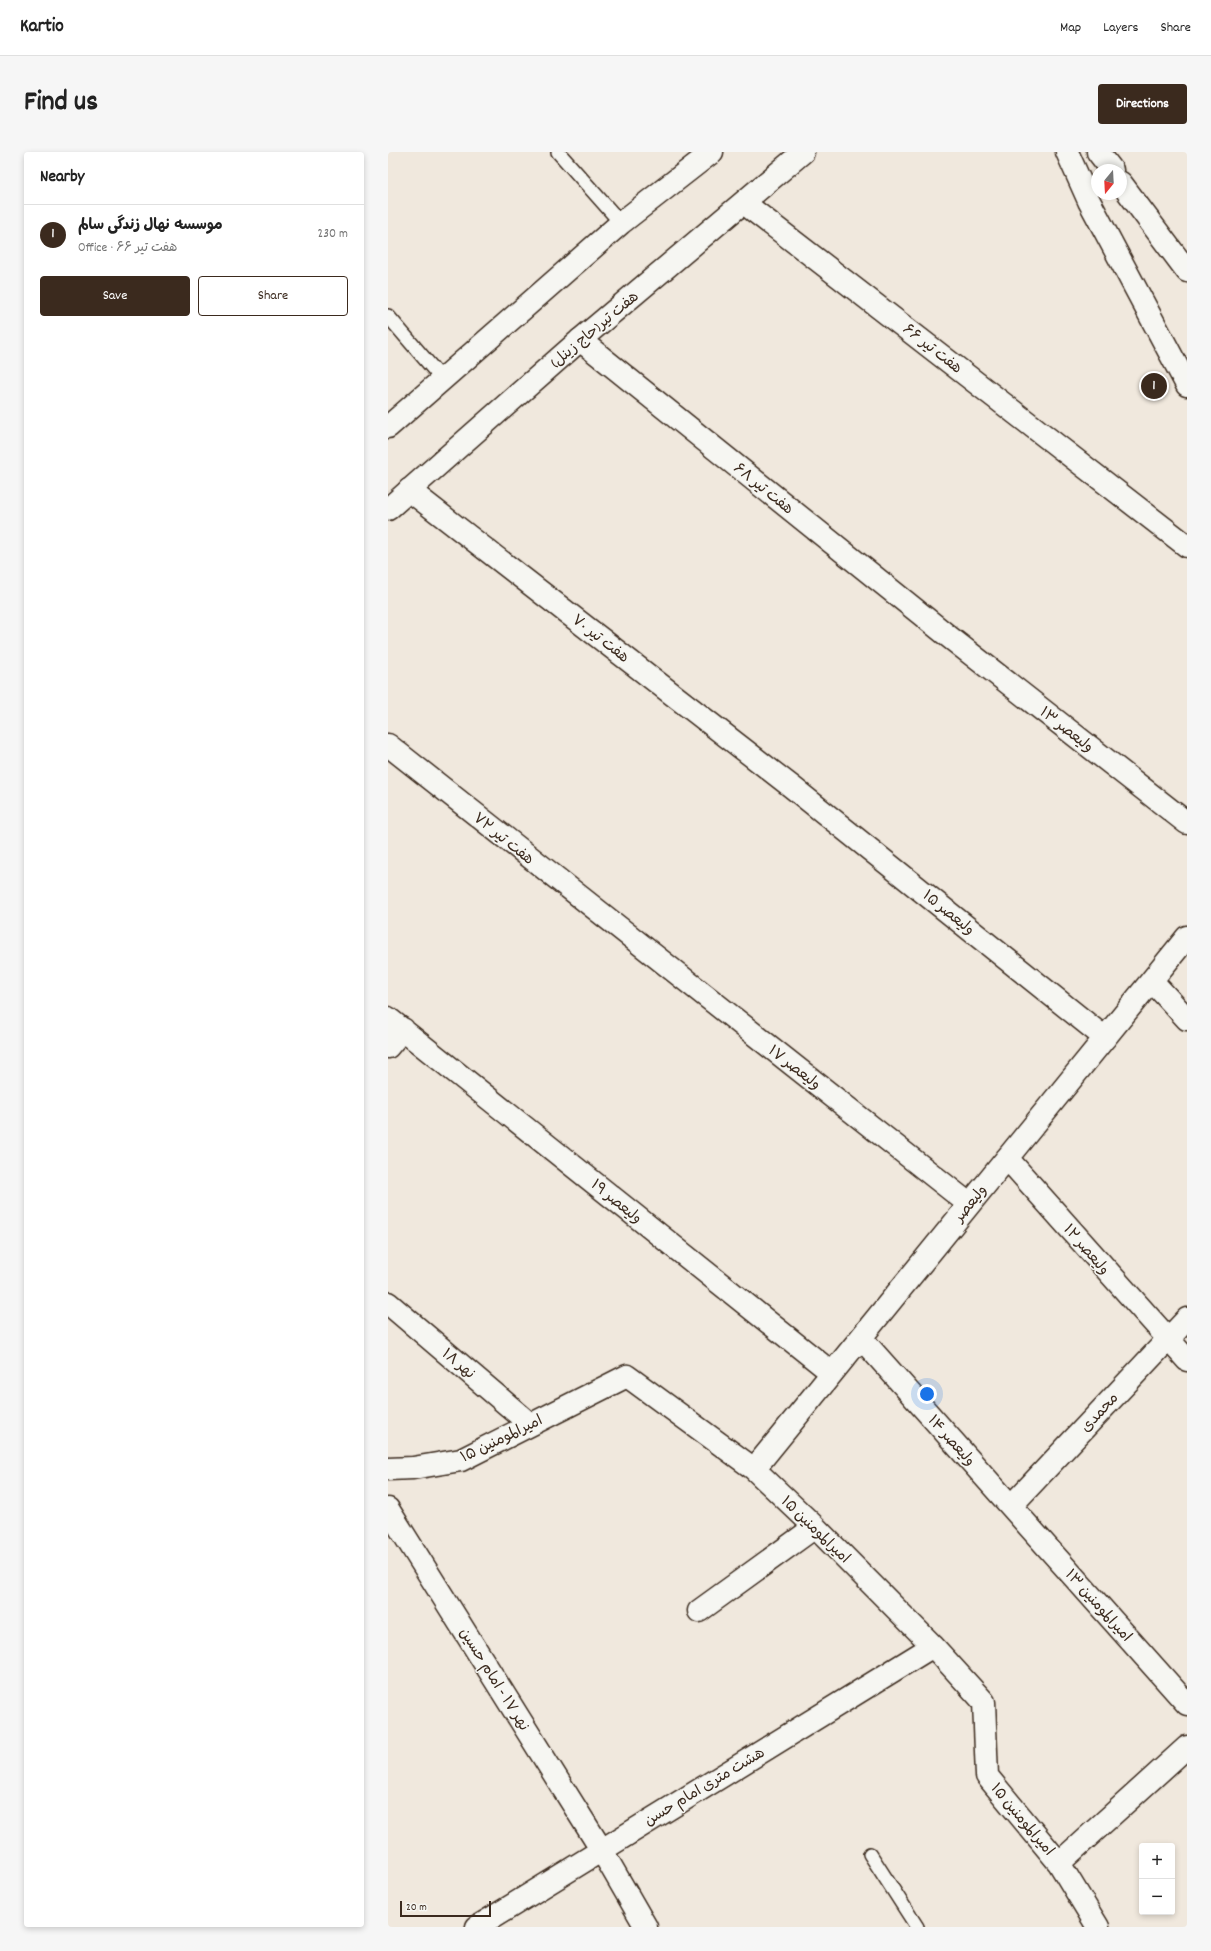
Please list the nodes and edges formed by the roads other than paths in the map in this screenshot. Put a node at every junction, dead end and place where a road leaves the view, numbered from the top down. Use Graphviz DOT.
graph roads {
  1 [pos="558,152"];
  2 [pos="712,152"];
  3 [pos="802,152"];
  4 [pos="1067,152"];
  5 [pos="1098,152"];
  6 [pos="1107,164"];
  7 [pos="1127,191"];
  8 [pos="744,203"];
  9 [pos="621,222"];
  10 [pos="1187,271"];
  11 [pos="388,316"];
  12 [pos="580,340"];
  13 [pos="442,379"];
  14 [pos="1187,385"];
  15 [pos="388,427"];
  16 [pos="409,490"];
  17 [pos="388,509"];
  18 [pos="1187,546"];
  19 [pos="948,636"];
  20 [pos="388,745"];
  21 [pos="792,786"];
  22 [pos="1187,822"];
  23 [pos="620,930"];
  24 [pos="1187,937"];
  25 [pos="1152,981"];
  26 [pos="1187,1019"];
  27 [pos="395,1024"];
  28 [pos="1105,1038"];
  29 [pos="388,1047"];
  30 [pos="1007,1158"];
  31 [pos="969,1204"];
  32 [pos="388,1303"];
  33 [pos="1187,1319"];
  34 [pos="861,1338"];
  35 [pos="1168,1339"];
  36 [pos="1187,1360"];
  37 [pos="832,1373"];
  38 [pos="530,1424"];
  39 [pos="388,1469"];
  40 [pos="754,1469"];
  41 [pos="1011,1506"];
  42 [pos="388,1509"];
  43 [pos="815,1528"];
  44 [pos="699,1612"];
  45 [pos="933,1646"];
  46 [pos="1187,1704"];
  47 [pos="1187,1747"];
  48 [pos="601,1849"];
  49 [pos="870,1854"];
  50 [pos="1059,1863"];
  51 [pos="477,1927"];
  52 [pos="646,1927"];
  53 [pos="917,1927"];
  54 [pos="1098,1927"];
  1 -- 9 [label="lane"];
  2 -- 9 [label="street"];
  3 -- 8 [label="street, هفت تیر(حاج زینل)"];
  4 -- 14 [label="street"];
  5 -- 6 [label="street"];
  7 -- 10 [label="street"];
  8 -- 12 [label="street, هفت تیر(حاج زینل)"];
  8 -- 18 [label="street, هفت تیر ۶۶"];
  9 -- 13 [label="street"];
  11 -- 13 [label="lane"];
  12 -- 16 [label="street, هفت تیر(حاج زینل)"];
  12 -- 19 [label="street, هفت تیر ۶۸"];
  13 -- 15 [label="street"];
  16 -- 17 [label="street, هفت تیر(حاج زینل)"];
  16 -- 21 [label="street, هفت تیر ۷۰"];
  19 -- 22 [label="street, ولیعصر ۱۳"];
  20 -- 23 [label="street, هفت تیر ۷۲"];
  21 -- 28 [label="street, ولیعصر ۱۵"];
  23 -- 31 [label="street, ولیعصر ۱۷"];
  24 -- 25 [label="street, ولیعصر"];
  25 -- 26 [label="street"];
  25 -- 28 [label="street, ولیعصر"];
  27 -- 29 [label="street"];
  27 -- 37 [label="street, ولیعصر ۱۹"];
  28 -- 30 [label="street, ولیعصر"];
  30 -- 31 [label="street, ولیعصر"];
  30 -- 35 [label="street, ولیعصر ۱۲"];
  31 -- 34 [label="street, ولیعصر"];
  32 -- 38 [label="street, نهر ۱۸"];
  33 -- 35 [label="street, محمدی"];
  34 -- 37 [label="street, ولیعصر"];
  34 -- 41 [label="street, ولیعصر ۱۴"];
  35 -- 36 [label="street, ولیعصر ۱۲"];
  35 -- 41 [label="street, محمدی"];
  37 -- 40 [label="street, ولیعصر"];
  38 -- 39 [label="street, امیرالمومنین ۱۵"];
  38 -- 40 [label="street, امیرالمومنین ۱۵"];
  40 -- 43 [label="street, امیرالمومنین ۱۵"];
  41 -- 46 [label="street, امیرالمومنین ۱۳"];
  42 -- 48 [label="street, نهر ۱۷ - امام حسین"];
  43 -- 44 [label="street"];
  43 -- 45 [label="street, امیرالمومنین ۱۵"];
  45 -- 48 [label="street, هشت متری امام حسن"];
  45 -- 50 [label="street, امیرالمومنین ۱۵"];
  47 -- 50 [label="street"];
  48 -- 51 [label="street, هشت متری امام حسن"];
  48 -- 52 [label="street, نهر ۱۷ - امام حسین"];
  49 -- 53 [label="lane"];
  50 -- 54 [label="street, امیرالمومنین ۱۵"];
}
